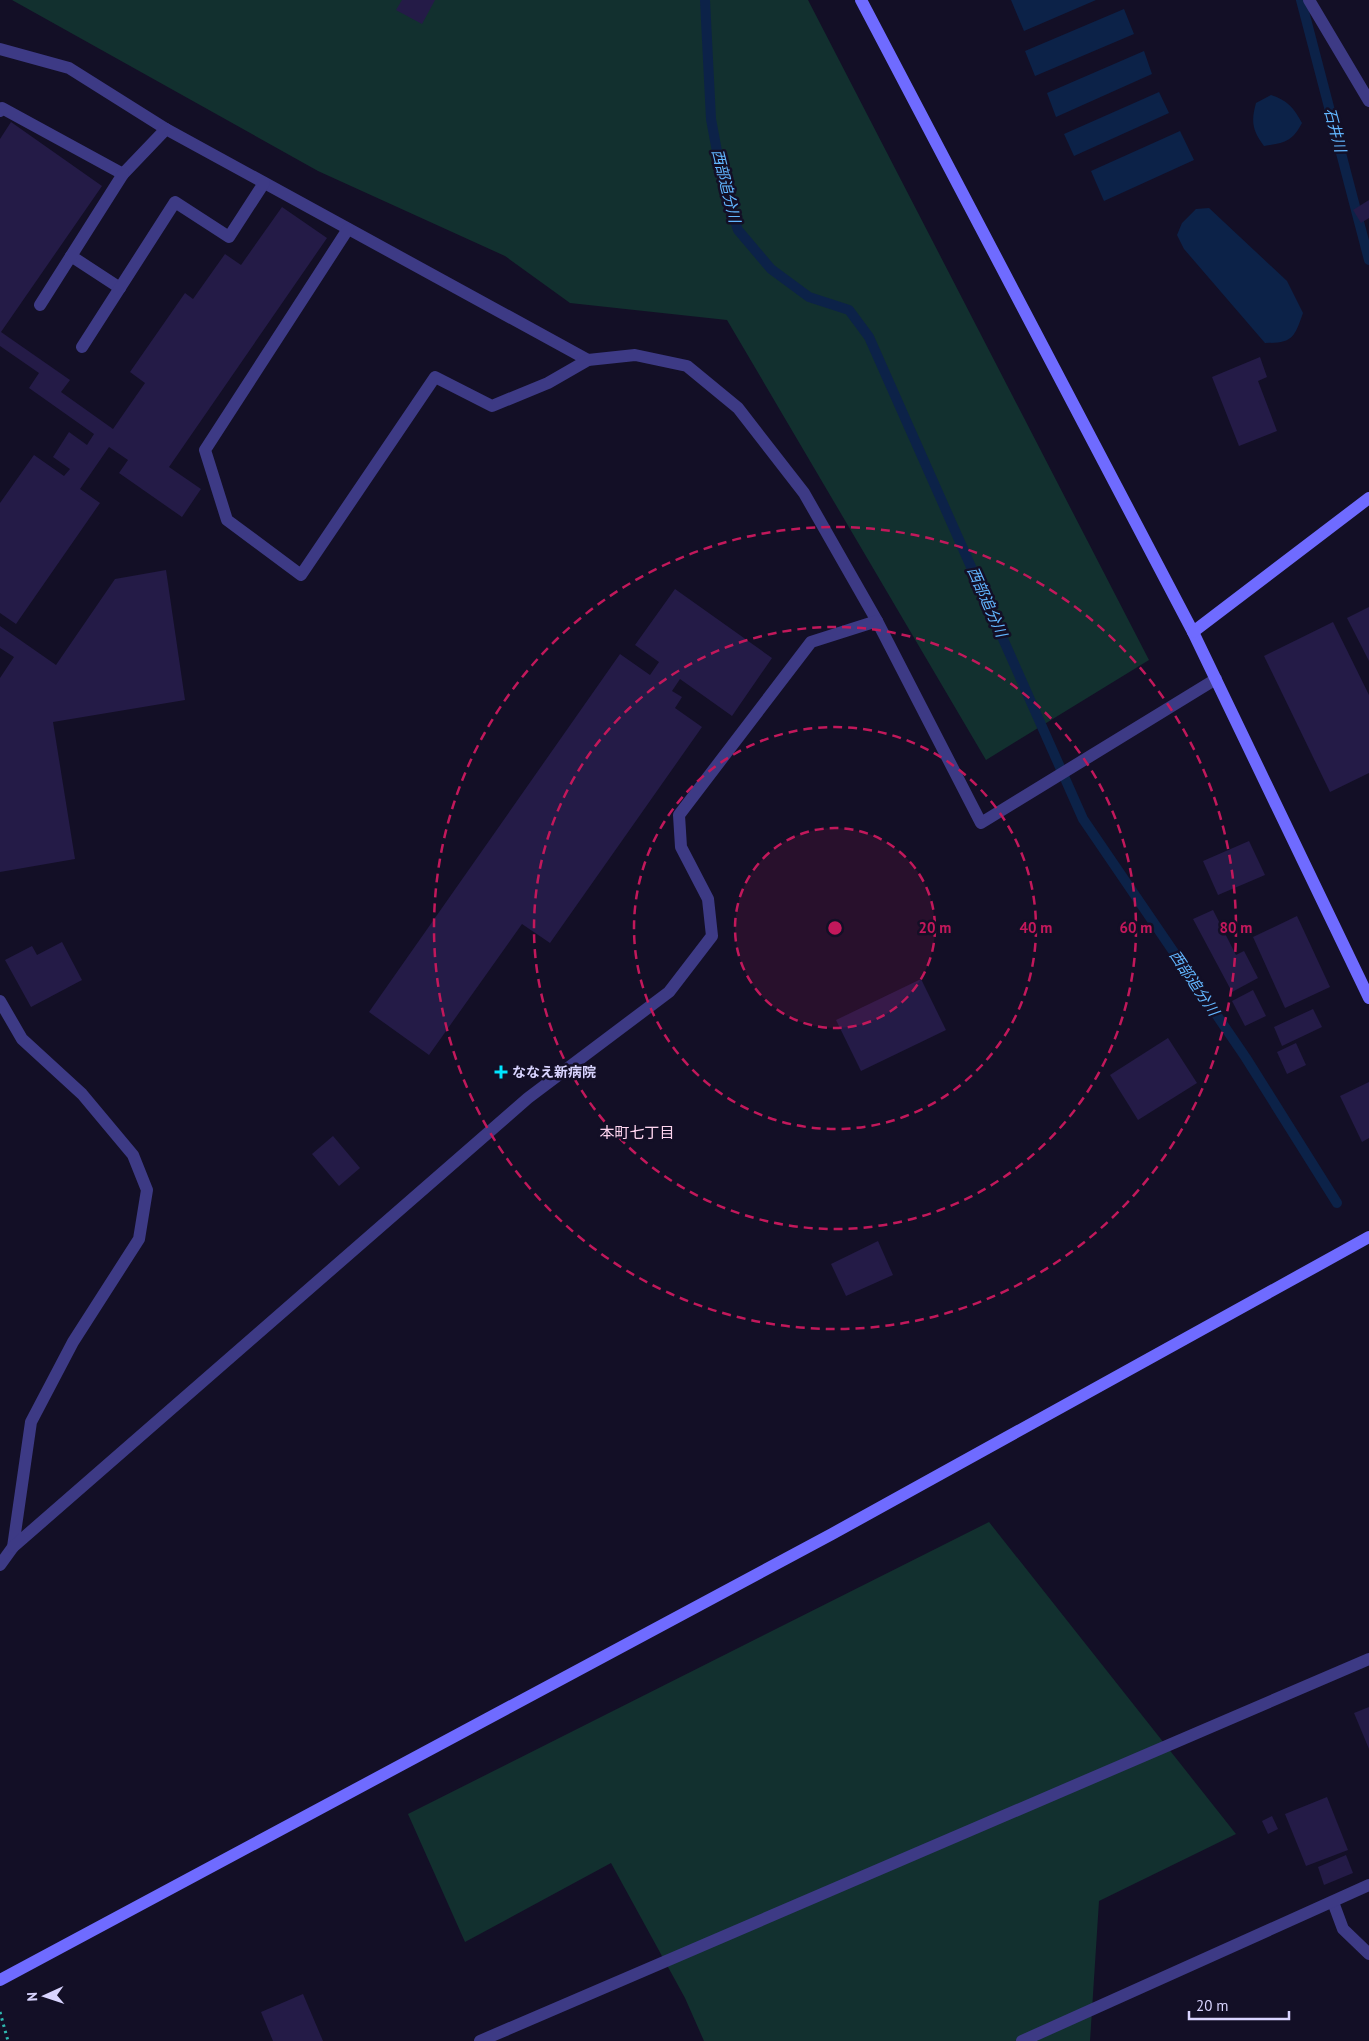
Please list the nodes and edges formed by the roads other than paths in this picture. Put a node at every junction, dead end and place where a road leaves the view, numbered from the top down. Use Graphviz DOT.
graph roads {
  1 [pos="861,0"];
  2 [pos="1310,0"];
  3 [pos="0,49"];
  4 [pos="1369,101"];
  5 [pos="0,111"];
  6 [pos="166,129"];
  7 [pos="123,174"];
  8 [pos="264,183"];
  9 [pos="348,229"];
  10 [pos="71,256"];
  11 [pos="120,288"];
  12 [pos="40,305"];
  13 [pos="82,347"];
  14 [pos="588,360"];
  15 [pos="1369,498"];
  16 [pos="877,621"];
  17 [pos="1193,632"];
  18 [pos="1216,679"];
  19 [pos="1369,998"];
  20 [pos="0,1001"];
  21 [pos="1369,1238"];
  22 [pos="13,1547"];
  23 [pos="0,1565"];
  24 [pos="1369,1659"];
  25 [pos="1369,1885"];
  26 [pos="1333,1902"];
  27 [pos="1369,1954"];
  28 [pos="0,1980"];
  29 [pos="480,2041"];
  30 [pos="1022,2041"];
  1 -- 17 [label="street"];
  2 -- 4 [label="street"];
  3 -- 6 [label="street"];
  5 -- 7 [label="street"];
  6 -- 7 [label="street"];
  6 -- 8 [label="street"];
  7 -- 10 [label="street"];
  8 -- 9 [label="street"];
  8 -- 11 [label="street"];
  9 -- 14 [label="street"];
  9 -- 14 [label="street"];
  10 -- 11 [label="street"];
  10 -- 12 [label="street"];
  11 -- 13 [label="street"];
  14 -- 16 [label="street"];
  15 -- 17 [label="street"];
  16 -- 18 [label="street"];
  16 -- 22 [label="street"];
  17 -- 18 [label="street"];
  18 -- 19 [label="street"];
  20 -- 22 [label="street"];
  21 -- 28 [label="street"];
  22 -- 23 [label="street"];
  24 -- 29 [label="street"];
  25 -- 26 [label="street"];
  26 -- 27 [label="street"];
  26 -- 30 [label="street"];
}
